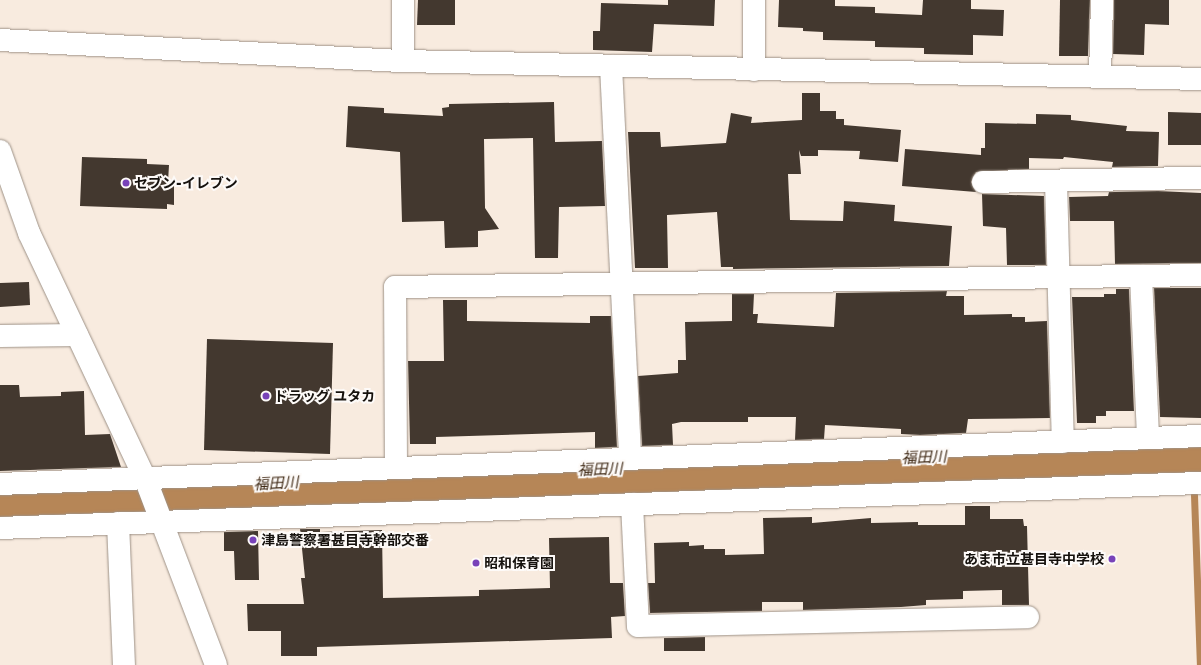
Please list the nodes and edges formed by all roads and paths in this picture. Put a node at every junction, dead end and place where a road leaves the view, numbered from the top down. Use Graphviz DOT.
graph roads {
  1 [pos="403,0"];
  2 [pos="754,0"];
  3 [pos="1102,0"];
  4 [pos="0,40"];
  5 [pos="403,61"];
  6 [pos="610,66"];
  7 [pos="754,70"];
  8 [pos="1100,77"];
  9 [pos="1201,79"];
  10 [pos="0,151"];
  11 [pos="1201,178"];
  12 [pos="1056,180"];
  13 [pos="983,182"];
  14 [pos="1201,275"];
  15 [pos="1141,276"];
  16 [pos="1057,277"];
  17 [pos="622,285"];
  18 [pos="77,335"];
  19 [pos="0,336"];
  20 [pos="1201,436"];
  21 [pos="1148,438"];
  22 [pos="1063,442"];
  23 [pos="630,459"];
  24 [pos="396,468"];
  25 [pos="145,478"];
  26 [pos="1201,483"];
  27 [pos="0,484"];
  28 [pos="632,504"];
  29 [pos="160,517"];
  30 [pos="118,523"];
  31 [pos="0,528"];
  32 [pos="1028,617"];
  33 [pos="124,665"];
  34 [pos="216,665"];
  1 -- 5 [label="street"];
  2 -- 7 [label="street"];
  3 -- 8 [label="street"];
  4 -- 5 [label="street"];
  5 -- 6 [label="street"];
  6 -- 7 [label="street"];
  6 -- 17 [label="street"];
  7 -- 8 [label="street"];
  8 -- 9 [label="street"];
  10 -- 18 [label="street"];
  11 -- 12 [label="street"];
  12 -- 13 [label="street"];
  12 -- 16 [label="street"];
  14 -- 15 [label="street"];
  15 -- 16 [label="street"];
  15 -- 21 [label="street"];
  16 -- 17 [label="street"];
  16 -- 22 [label="street"];
  17 -- 23 [label="street"];
  17 -- 24 [label="street"];
  18 -- 19 [label="street"];
  18 -- 25 [label="street"];
  20 -- 21 [label="street"];
  21 -- 22 [label="street"];
  22 -- 23 [label="street"];
  23 -- 24 [label="street"];
  24 -- 25 [label="street"];
  25 -- 27 [label="street"];
  25 -- 29 [label="street"];
  26 -- 28 [label="street"];
  28 -- 29 [label="street"];
  28 -- 32 [label="street"];
  29 -- 30 [label="street"];
  29 -- 34 [label="street"];
  30 -- 31 [label="street"];
  30 -- 33 [label="street"];
}
